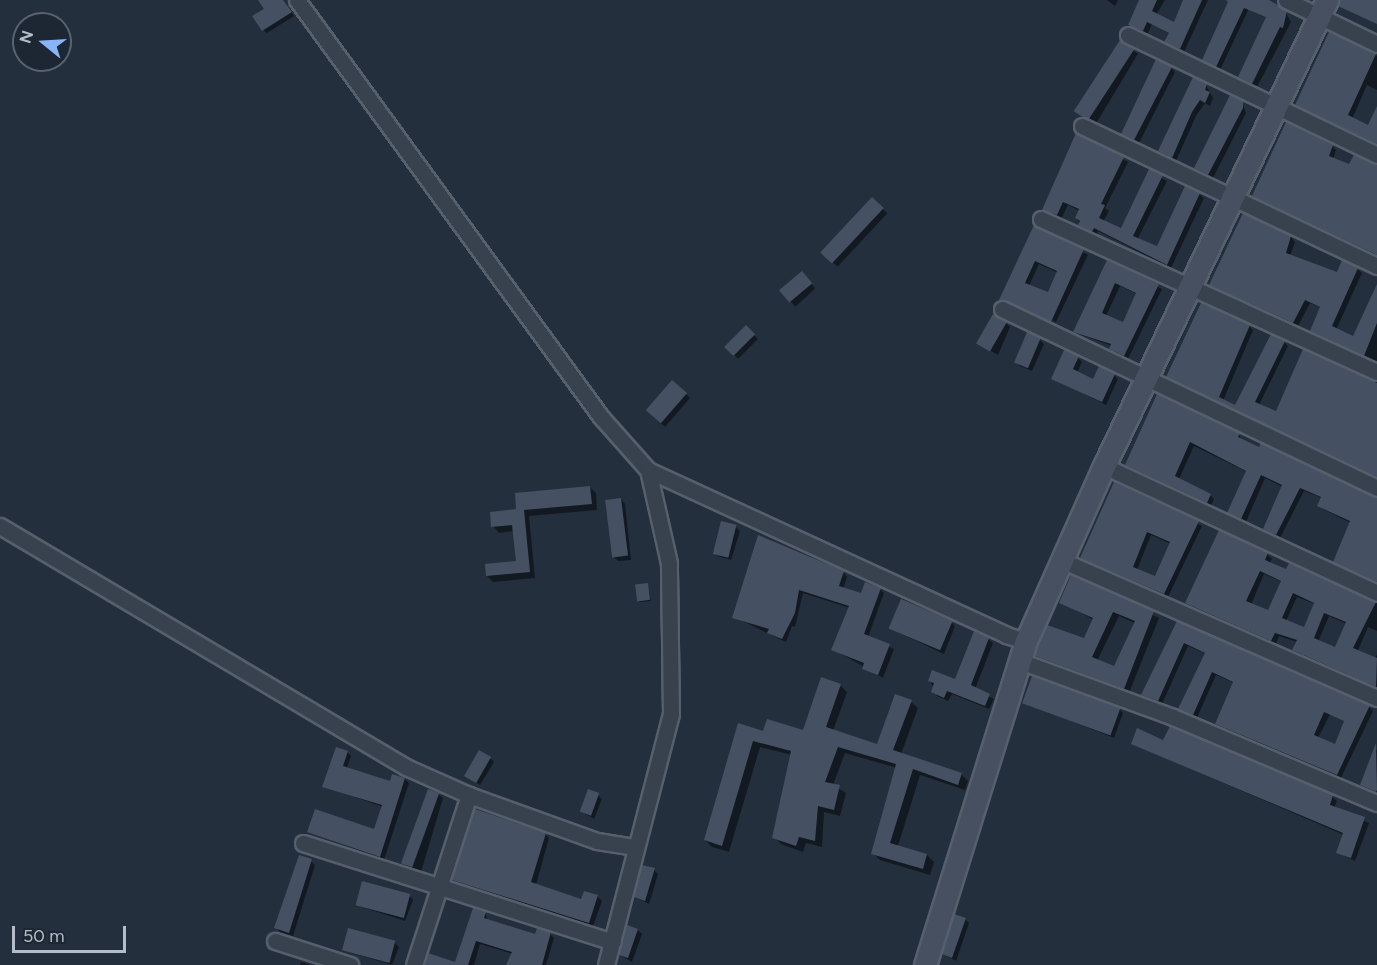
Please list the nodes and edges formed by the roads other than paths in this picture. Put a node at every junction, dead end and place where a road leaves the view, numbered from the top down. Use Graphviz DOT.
graph roads {
  1 [pos="297,0"];
  2 [pos="1286,0"];
  3 [pos="1323,8"];
  4 [pos="1128,35"];
  5 [pos="1377,44"];
  6 [pos="1276,107"];
  7 [pos="1082,126"];
  8 [pos="1377,155"];
  9 [pos="1234,197"];
  10 [pos="1041,219"];
  11 [pos="1377,266"];
  12 [pos="1192,288"];
  13 [pos="1002,309"];
  14 [pos="1377,372"];
  15 [pos="1149,378"];
  16 [pos="1104,466"];
  17 [pos="648,470"];
  18 [pos="1377,488"];
  19 [pos="0,526"];
  20 [pos="1061,560"];
  21 [pos="1377,592"];
  22 [pos="1023,651"];
  23 [pos="1377,698"];
  24 [pos="469,795"];
  25 [pos="1377,803"];
  26 [pos="303,843"];
  27 [pos="636,847"];
  28 [pos="440,888"];
  29 [pos="275,941"];
  30 [pos="614,942"];
  31 [pos="350,965"];
  32 [pos="414,965"];
  33 [pos="606,965"];
  34 [pos="925,965"];
  1 -- 17 [label="street"];
  2 -- 3 [label="street"];
  3 -- 5 [label="street"];
  3 -- 6 [label="street"];
  4 -- 6 [label="street"];
  6 -- 8 [label="street"];
  6 -- 9 [label="street"];
  7 -- 9 [label="street"];
  9 -- 11 [label="street"];
  9 -- 12 [label="street"];
  10 -- 12 [label="street"];
  12 -- 14 [label="street"];
  12 -- 15 [label="street"];
  13 -- 15 [label="street"];
  15 -- 16 [label="street"];
  15 -- 18 [label="street"];
  16 -- 20 [label="street"];
  16 -- 21 [label="street"];
  17 -- 22 [label="street"];
  17 -- 27 [label="street"];
  19 -- 24 [label="street"];
  20 -- 22 [label="street"];
  20 -- 23 [label="street"];
  22 -- 25 [label="street"];
  22 -- 34 [label="street"];
  24 -- 27 [label="street"];
  24 -- 28 [label="street"];
  26 -- 28 [label="street"];
  27 -- 30 [label="street"];
  28 -- 30 [label="street"];
  28 -- 32 [label="street"];
  29 -- 31 [label="street"];
  30 -- 33 [label="street"];
}
